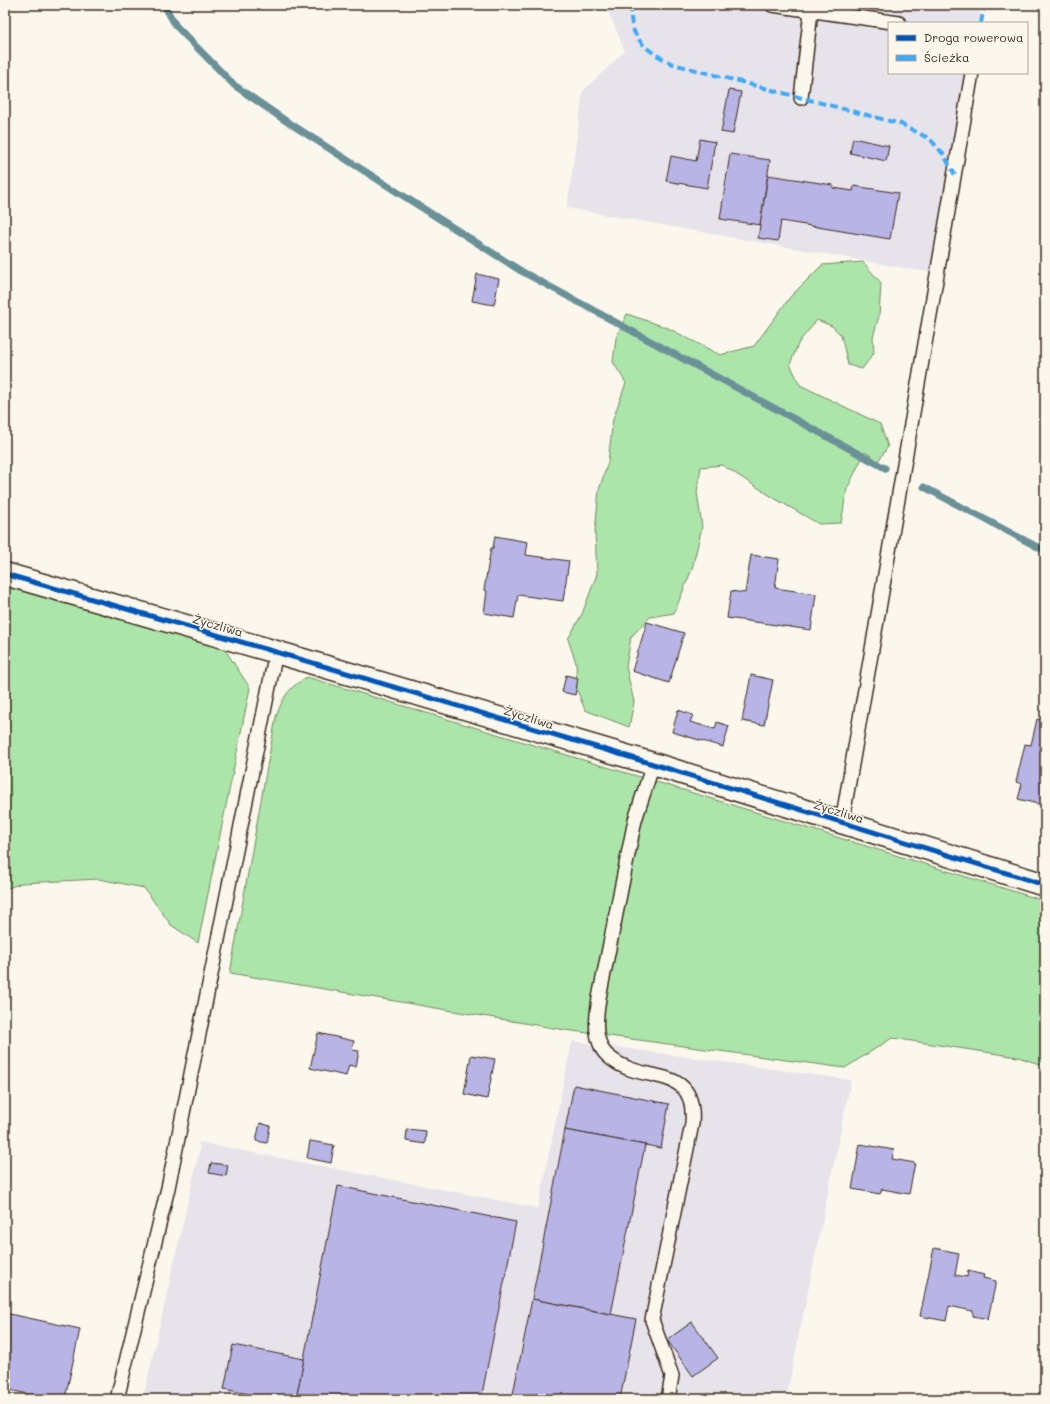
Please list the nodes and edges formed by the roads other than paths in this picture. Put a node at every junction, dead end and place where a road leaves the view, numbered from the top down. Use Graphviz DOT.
graph roads {
  1 [pos="772,5"];
  2 [pos="811,11"];
  3 [pos="892,22"];
  4 [pos="972,74"];
  5 [pos="801,98"];
  6 [pos="5,574"];
  7 [pos="276,652"];
  8 [pos="653,764"];
  9 [pos="842,822"];
  10 [pos="1045,885"];
  11 [pos="117,1399"];
  12 [pos="668,1399"];
  1 -- 2 [label="lane"];
  2 -- 3 [label="lane"];
  2 -- 5 [label="lane"];
  4 -- 9 [label="lane"];
  6 -- 7 [label="street, Życzliwa"];
  7 -- 8 [label="street, Życzliwa"];
  7 -- 11 [label="lane"];
  8 -- 9 [label="street, Życzliwa"];
  8 -- 12 [label="lane"];
  9 -- 10 [label="street, Życzliwa"];
}
